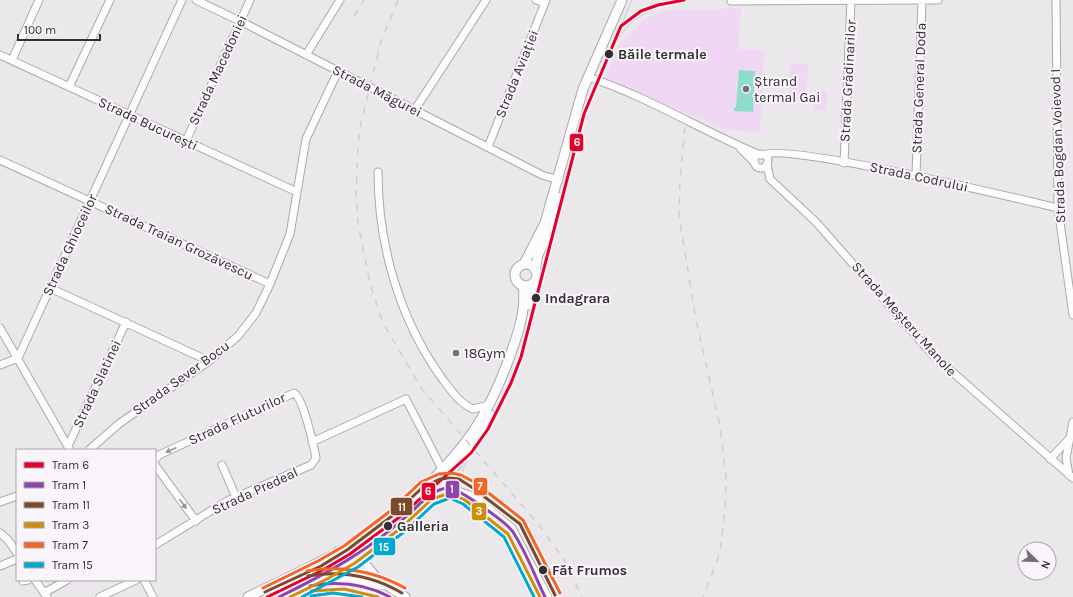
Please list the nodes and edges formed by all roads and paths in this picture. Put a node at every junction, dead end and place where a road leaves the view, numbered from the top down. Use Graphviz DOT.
graph roads {
  1 [pos="39,0"];
  2 [pos="110,0"];
  3 [pos="182,0"];
  4 [pos="196,0"];
  5 [pos="250,0"];
  6 [pos="340,0"];
  7 [pos="486,0"];
  8 [pos="536,0"];
  9 [pos="622,0"];
  10 [pos="851,0"];
  11 [pos="922,0"];
  12 [pos="938,0"];
  13 [pos="1056,0"];
  14 [pos="732,1"];
  15 [pos="546,2"];
  16 [pos="240,21"];
  17 [pos="0,55"];
  18 [pos="306,55"];
  19 [pos="12,60"];
  20 [pos="338,71"];
  21 [pos="588,77"];
  22 [pos="69,87"];
  23 [pos="414,111"];
  24 [pos="129,115"];
  25 [pos="186,141"];
  26 [pos="737,145"];
  27 [pos="488,147"];
  28 [pos="779,154"];
  29 [pos="762,155"];
  30 [pos="844,162"];
  31 [pos="1,163"];
  32 [pos="768,163"];
  33 [pos="757,165"];
  34 [pos="378,172"];
  35 [pos="916,175"];
  36 [pos="770,179"];
  37 [pos="559,180"];
  38 [pos="296,192"];
  39 [pos="90,202"];
  40 [pos="1058,208"];
  41 [pos="524,264"];
  42 [pos="535,270"];
  43 [pos="1071,282"];
  44 [pos="533,283"];
  45 [pos="270,284"];
  46 [pos="523,285"];
  47 [pos="50,288"];
  48 [pos="1073,315"];
  49 [pos="126,322"];
  50 [pos="0,328"];
  51 [pos="18,358"];
  52 [pos="209,361"];
  53 [pos="0,365"];
  54 [pos="489,405"];
  55 [pos="473,409"];
  56 [pos="1073,422"];
  57 [pos="478,424"];
  58 [pos="1069,439"];
  59 [pos="312,442"];
  60 [pos="69,448"];
  61 [pos="90,449"];
  62 [pos="156,459"];
  63 [pos="1050,459"];
  64 [pos="315,461"];
  65 [pos="222,465"];
  66 [pos="156,466"];
  67 [pos="442,469"];
  68 [pos="1071,477"];
  69 [pos="441,485"];
  70 [pos="16,496"];
  71 [pos="236,497"];
  72 [pos="0,502"];
  73 [pos="196,520"];
  74 [pos="0,533"];
  75 [pos="156,544"];
  76 [pos="16,552"];
  77 [pos="337,552"];
  78 [pos="360,558"];
  79 [pos="16,559"];
  80 [pos="0,566"];
  81 [pos="331,575"];
  82 [pos="36,581"];
  83 [pos="66,581"];
  84 [pos="134,581"];
  85 [pos="145,581"];
  86 [pos="389,587"];
  87 [pos="45,595"];
  88 [pos="100,597"];
  89 [pos="153,597"];
  90 [pos="248,597"];
  91 [pos="287,597"];
  92 [pos="406,597"];
  93 [pos="548,597"];
  1 -- 19 [label="street"];
  2 -- 22 [label="street"];
  3 -- 24 [label="street, Strada Ghioceilor"];
  4 -- 16 [label="street, Strada Măgurei"];
  5 -- 16 [label="street, Strada Macedoniei"];
  6 -- 18 [label="street"];
  7 -- 23 [label="street"];
  8 -- 15 [label="street"];
  9 -- 21 [label="main road"];
  10 -- 11 [label="street"];
  10 -- 14 [label="street"];
  10 -- 30 [label="street, Strada Grădinarilor"];
  11 -- 12 [label="street"];
  11 -- 35 [label="street, Strada General Doda"];
  13 -- 40 [label="street, Strada Bogdan Voievod I"];
  15 -- 27 [label="street, Strada Aviației"];
  16 -- 18 [label="street, Strada Măgurei"];
  16 -- 25 [label="street, Strada Macedoniei"];
  17 -- 19 [label="street, Strada București"];
  18 -- 20 [label="street, Strada Măgurei"];
  19 -- 22 [label="street, Strada București"];
  20 -- 23 [label="street, Strada Măgurei"];
  20 -- 38 [label="street, Strada Sever Bocu"];
  21 -- 26 [label="street"];
  21 -- 37 [label="main road"];
  22 -- 24 [label="street, Strada București"];
  23 -- 27 [label="street, Strada Măgurei"];
  24 -- 25 [label="street, Strada București"];
  24 -- 39 [label="street, Strada Ghioceilor"];
  25 -- 38 [label="street, Strada București"];
  26 -- 29 [label="street"];
  26 -- 33 [label="street, Strada Meșteru Manole"];
  27 -- 37 [label="street, Strada Măgurei"];
  28 -- 29 [label="street, Strada Codrului"];
  28 -- 30 [label="street, Strada Codrului"];
  28 -- 32 [label="street"];
  29 -- 32 [label="street"];
  29 -- 33 [label="street"];
  30 -- 35 [label="street, Strada Codrului"];
  31 -- 39 [label="street, Strada Traian Grozăvescu"];
  32 -- 33 [label="street"];
  32 -- 36 [label="street"];
  33 -- 36 [label="street, Strada Meșteru Manole"];
  34 -- 55 [label="street"];
  35 -- 40 [label="street, Strada Codrului"];
  36 -- 63 [label="street, Strada Meșteru Manole"];
  37 -- 41 [label="main road"];
  37 -- 42 [label="main road"];
  38 -- 45 [label="street, Strada Sever Bocu"];
  39 -- 45 [label="street, Strada Traian Grozăvescu"];
  39 -- 47 [label="street, Strada Ghioceilor"];
  40 -- 43 [label="street, Strada Bogdan Voievod I"];
  41 -- 42 [label="main road"];
  41 -- 46 [label="main road"];
  42 -- 44 [label="main road"];
  43 -- 48 [label="street, Strada Bogdan Voievod I"];
  44 -- 46 [label="main road"];
  44 -- 69 [label="main road"];
  45 -- 52 [label="street, Strada Sever Bocu"];
  46 -- 54 [label="main road"];
  47 -- 49 [label="street"];
  47 -- 51 [label="street, Strada Ghioceilor"];
  49 -- 52 [label="street"];
  49 -- 60 [label="street, Strada Slatinei"];
  50 -- 51 [label="street"];
  51 -- 53 [label="street"];
  51 -- 60 [label="street"];
  52 -- 61 [label="street, Strada Sever Bocu"];
  54 -- 55 [label="street"];
  54 -- 57 [label="main road"];
  55 -- 57 [label="street"];
  56 -- 58 [label="street"];
  57 -- 67 [label="main road"];
  58 -- 63 [label="street"];
  58 -- 68 [label="street"];
  59 -- 62 [label="street, Strada Fluturilor, one-way"];
  59 -- 64 [label="street, Strada Fluturilor"];
  59 -- 67 [label="street"];
  63 -- 68 [label="street, Strada Meșteru Manole"];
  64 -- 71 [label="street, Strada Predeal"];
  65 -- 71 [label="street"];
  66 -- 73 [label="street, one-way"];
  67 -- 77 [label="main road"];
  69 -- 78 [label="main road"];
  69 -- 93 [label="street"];
  70 -- 72 [label="street"];
  71 -- 73 [label="street, Strada Predeal"];
  73 -- 75 [label="street, Strada Predeal"];
  74 -- 76 [label="street"];
  77 -- 78 [label="main road"];
  77 -- 90 [label="main road"];
  78 -- 81 [label="main road"];
  78 -- 86 [label="main road"];
  79 -- 80 [label="street"];
  81 -- 86 [label="main road"];
  81 -- 91 [label="main road"];
  82 -- 87 [label="street"];
  83 -- 87 [label="street"];
  84 -- 88 [label="street"];
  85 -- 89 [label="street"];
  86 -- 92 [label="main road"];
}
